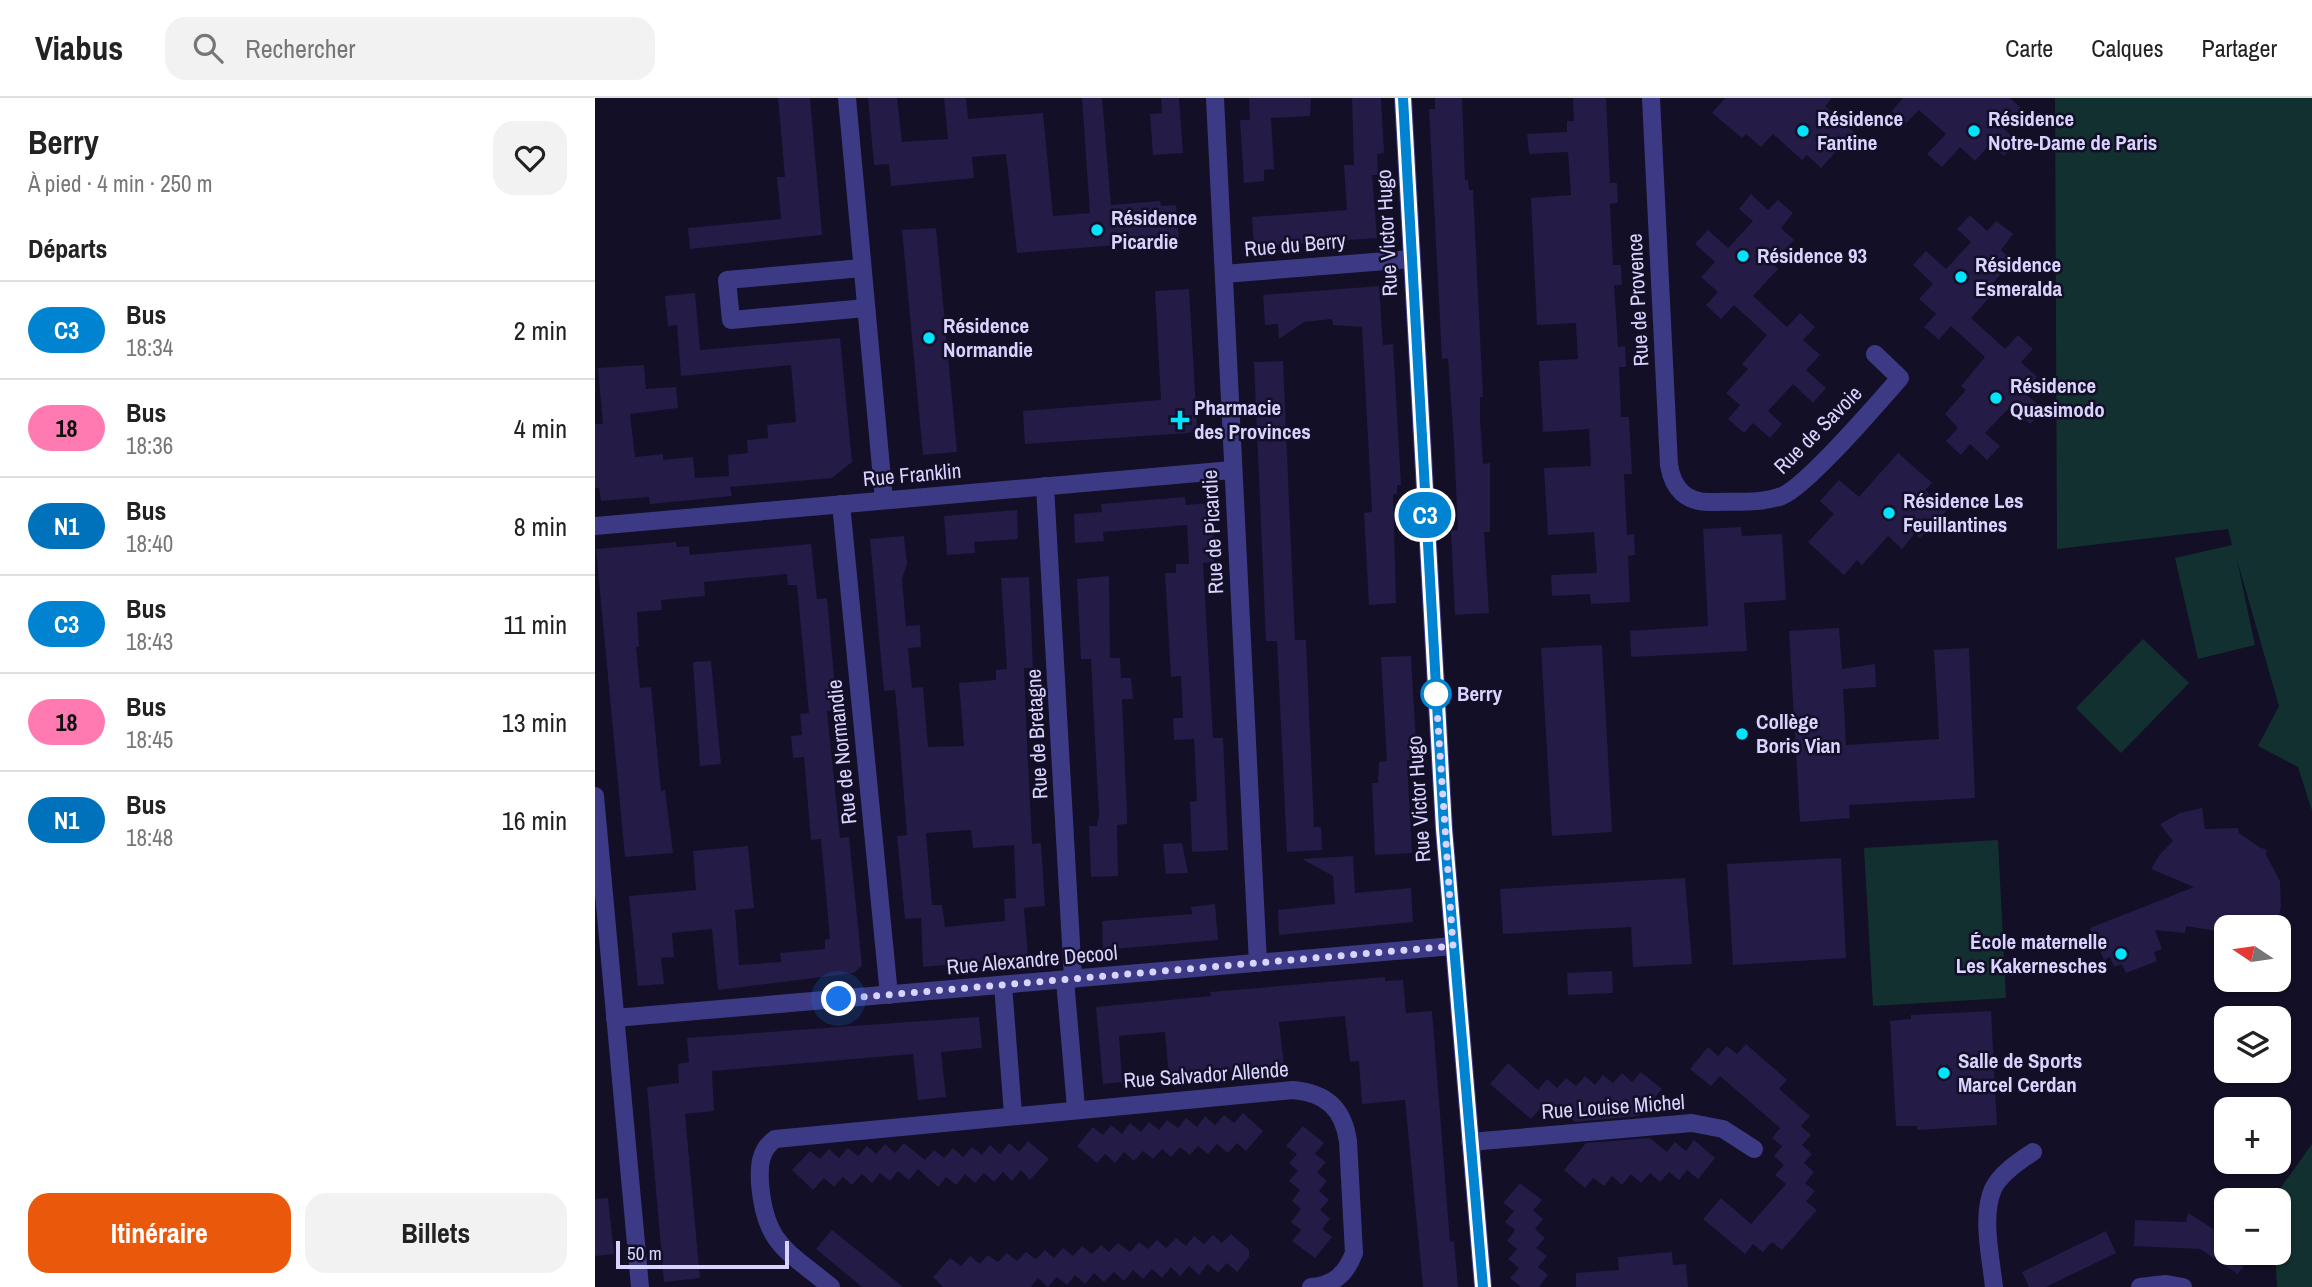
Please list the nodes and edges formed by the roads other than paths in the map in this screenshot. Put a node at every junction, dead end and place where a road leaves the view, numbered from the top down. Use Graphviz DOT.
graph roads {
  1 [pos="846,98"];
  2 [pos="1215,98"];
  3 [pos="1403,98"];
  4 [pos="1651,98"];
  5 [pos="1411,259"];
  6 [pos="862,268"];
  7 [pos="1224,274"];
  8 [pos="866,308"];
  9 [pos="1875,354"];
  10 [pos="1232,470"];
  11 [pos="1045,486"];
  12 [pos="1683,496"];
  13 [pos="884,500"];
  14 [pos="841,504"];
  15 [pos="595,526"];
  16 [pos="595,796"];
  17 [pos="598,869"];
  18 [pos="1453,946"];
  19 [pos="1258,963"];
  20 [pos="1069,979"];
  21 [pos="1003,985"];
  22 [pos="889,995"];
  23 [pos="615,1018"];
  24 [pos="1076,1108"];
  25 [pos="1013,1114"];
  26 [pos="1469,1142"];
  27 [pos="1754,1149"];
  28 [pos="2032,1152"];
  29 [pos="640,1287"];
  30 [pos="831,1287"];
  31 [pos="1311,1287"];
  32 [pos="1483,1287"];
  33 [pos="1994,1287"];
  34 [pos="2140,1287"];
  35 [pos="2183,1287"];
  1 -- 6 [label="street"];
  2 -- 7 [label="street, Rue de Picardie"];
  3 -- 5 [label="street, Rue Victor Hugo"];
  4 -- 12 [label="street, Rue de Provence"];
  5 -- 7 [label="street, Rue du Berry"];
  5 -- 18 [label="street, Rue Victor Hugo"];
  6 -- 8 [label="street"];
  6 -- 8 [label="street"];
  7 -- 10 [label="street, Rue de Picardie"];
  8 -- 13 [label="street"];
  9 -- 12 [label="street, Rue de Savoie"];
  10 -- 11 [label="street, Rue Franklin"];
  10 -- 19 [label="street, Rue de Picardie"];
  11 -- 13 [label="street, Rue Franklin"];
  11 -- 20 [label="street, Rue de Bretagne"];
  13 -- 14 [label="street, Rue Franklin"];
  14 -- 15 [label="street, Rue Franklin"];
  14 -- 22 [label="street, Rue de Normandie"];
  16 -- 17 [label="street"];
  17 -- 23 [label="street"];
  18 -- 19 [label="street, Rue Alexandre Decool"];
  18 -- 26 [label="street, Rue Victor Hugo"];
  19 -- 20 [label="street, Rue Alexandre Decool"];
  20 -- 21 [label="street, Rue Alexandre Decool"];
  20 -- 24 [label="street"];
  21 -- 22 [label="street, Rue Alexandre Decool"];
  21 -- 25 [label="street"];
  22 -- 23 [label="street, Rue Alexandre Decool"];
  23 -- 29 [label="street"];
  24 -- 25 [label="street, Rue Salvador Allende"];
  24 -- 31 [label="street, Rue Salvador Allende"];
  25 -- 30 [label="street, Rue Salvador Allende"];
  26 -- 27 [label="street, Rue Louise Michel"];
  26 -- 32 [label="street, Rue Victor Hugo"];
  28 -- 33 [label="street"];
  34 -- 35 [label="street"];
}
